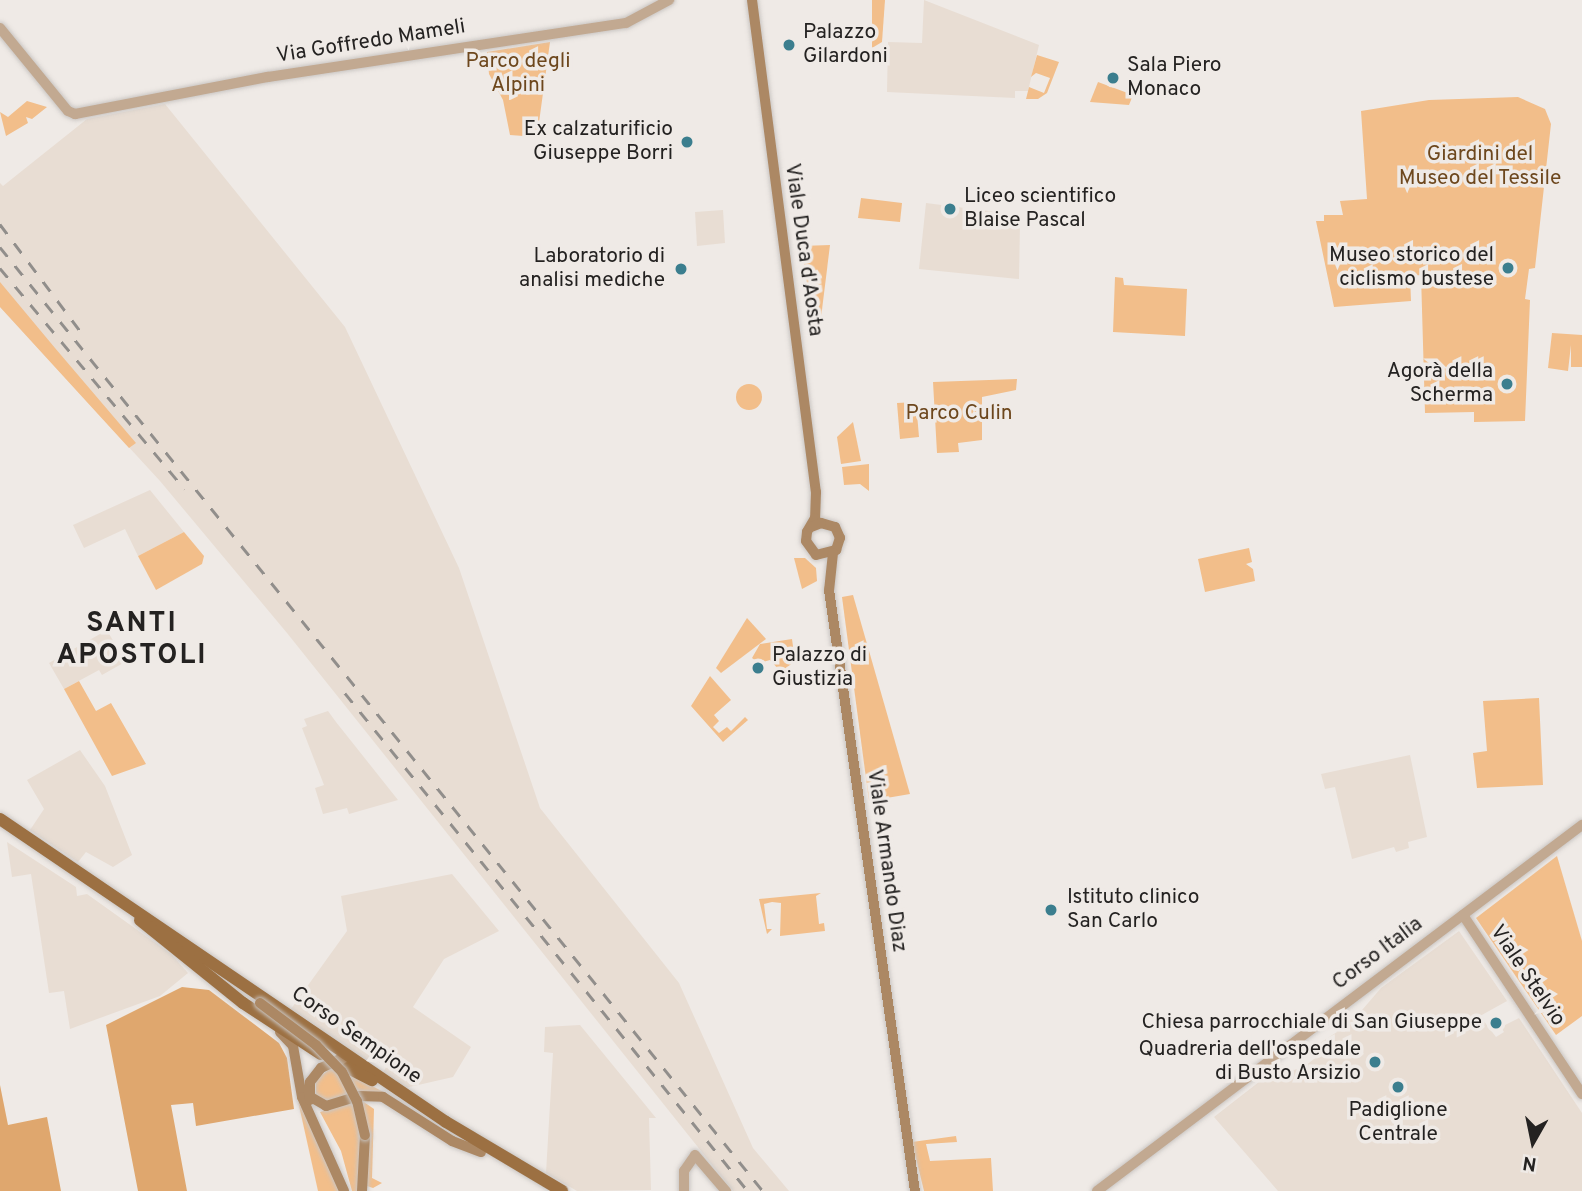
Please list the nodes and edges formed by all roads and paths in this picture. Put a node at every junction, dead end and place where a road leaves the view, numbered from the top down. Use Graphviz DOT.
graph roads {
  1 [pos="669,0"];
  2 [pos="746,0"];
  3 [pos="752,0"];
  4 [pos="751,14"];
  5 [pos="3,32"];
  6 [pos="816,492"];
  7 [pos="829,524"];
  8 [pos="811,527"];
  9 [pos="833,553"];
  10 [pos="816,555"];
  11 [pos="830,590"];
  12 [pos="0,819"];
  13 [pos="1582,825"];
  14 [pos="130,910"];
  15 [pos="1463,915"];
  16 [pos="149,919"];
  17 [pos="270,1023"];
  18 [pos="321,1054"];
  19 [pos="354,1066"];
  20 [pos="1582,1094"];
  21 [pos="309,1096"];
  22 [pos="904,1137"];
  23 [pos="481,1152"];
  24 [pos="346,1191"];
  25 [pos="362,1191"];
  26 [pos="548,1191"];
  27 [pos="562,1191"];
  28 [pos="684,1191"];
  29 [pos="726,1191"];
  30 [pos="908,1191"];
  31 [pos="918,1191"];
  32 [pos="1097,1191"];
  1 -- 5 [label="street, Via Goffredo Mameli"];
  2 -- 4 [label="main road, Viale Duca d'Aosta"];
  3 -- 4 [label="main road, Viale Duca d'Aosta"];
  4 -- 6 [label="main road, Viale Duca d'Aosta"];
  6 -- 7 [label="main road, Viale Duca d'Aosta"];
  6 -- 8 [label="main road, Viale Duca d'Aosta"];
  7 -- 8 [label="main road"];
  7 -- 9 [label="main road"];
  8 -- 10 [label="main road"];
  9 -- 10 [label="main road"];
  9 -- 11 [label="main road, Viale Armando Diaz"];
  10 -- 11 [label="main road, Viale Armando Diaz"];
  11 -- 22 [label="main road, Viale Armando Diaz"];
  12 -- 14 [label="main road, Corso Sempione"];
  13 -- 15 [label="street, Corso Italia"];
  14 -- 16 [label="main road, Corso Sempione"];
  14 -- 17 [label="main road, Corso Sempione"];
  15 -- 20 [label="street, Viale Stelvio"];
  15 -- 32 [label="street, Corso Italia"];
  16 -- 19 [label="main road, Corso Sempione"];
  16 -- 25 [label="main road, bridge"];
  17 -- 18 [label="main road, Corso Sempione"];
  17 -- 24 [label="main road"];
  19 -- 21 [label="main road"];
  19 -- 23 [label="main road, Corso Sempione"];
  19 -- 27 [label="main road, Corso Sempione"];
  21 -- 23 [label="main road"];
  21 -- 24 [label="main road"];
  22 -- 30 [label="main road"];
  22 -- 31 [label="main road"];
  22 -- 31 [label="main road"];
  23 -- 26 [label="main road, Corso Sempione"];
  28 -- 29 [label="street"];
}
